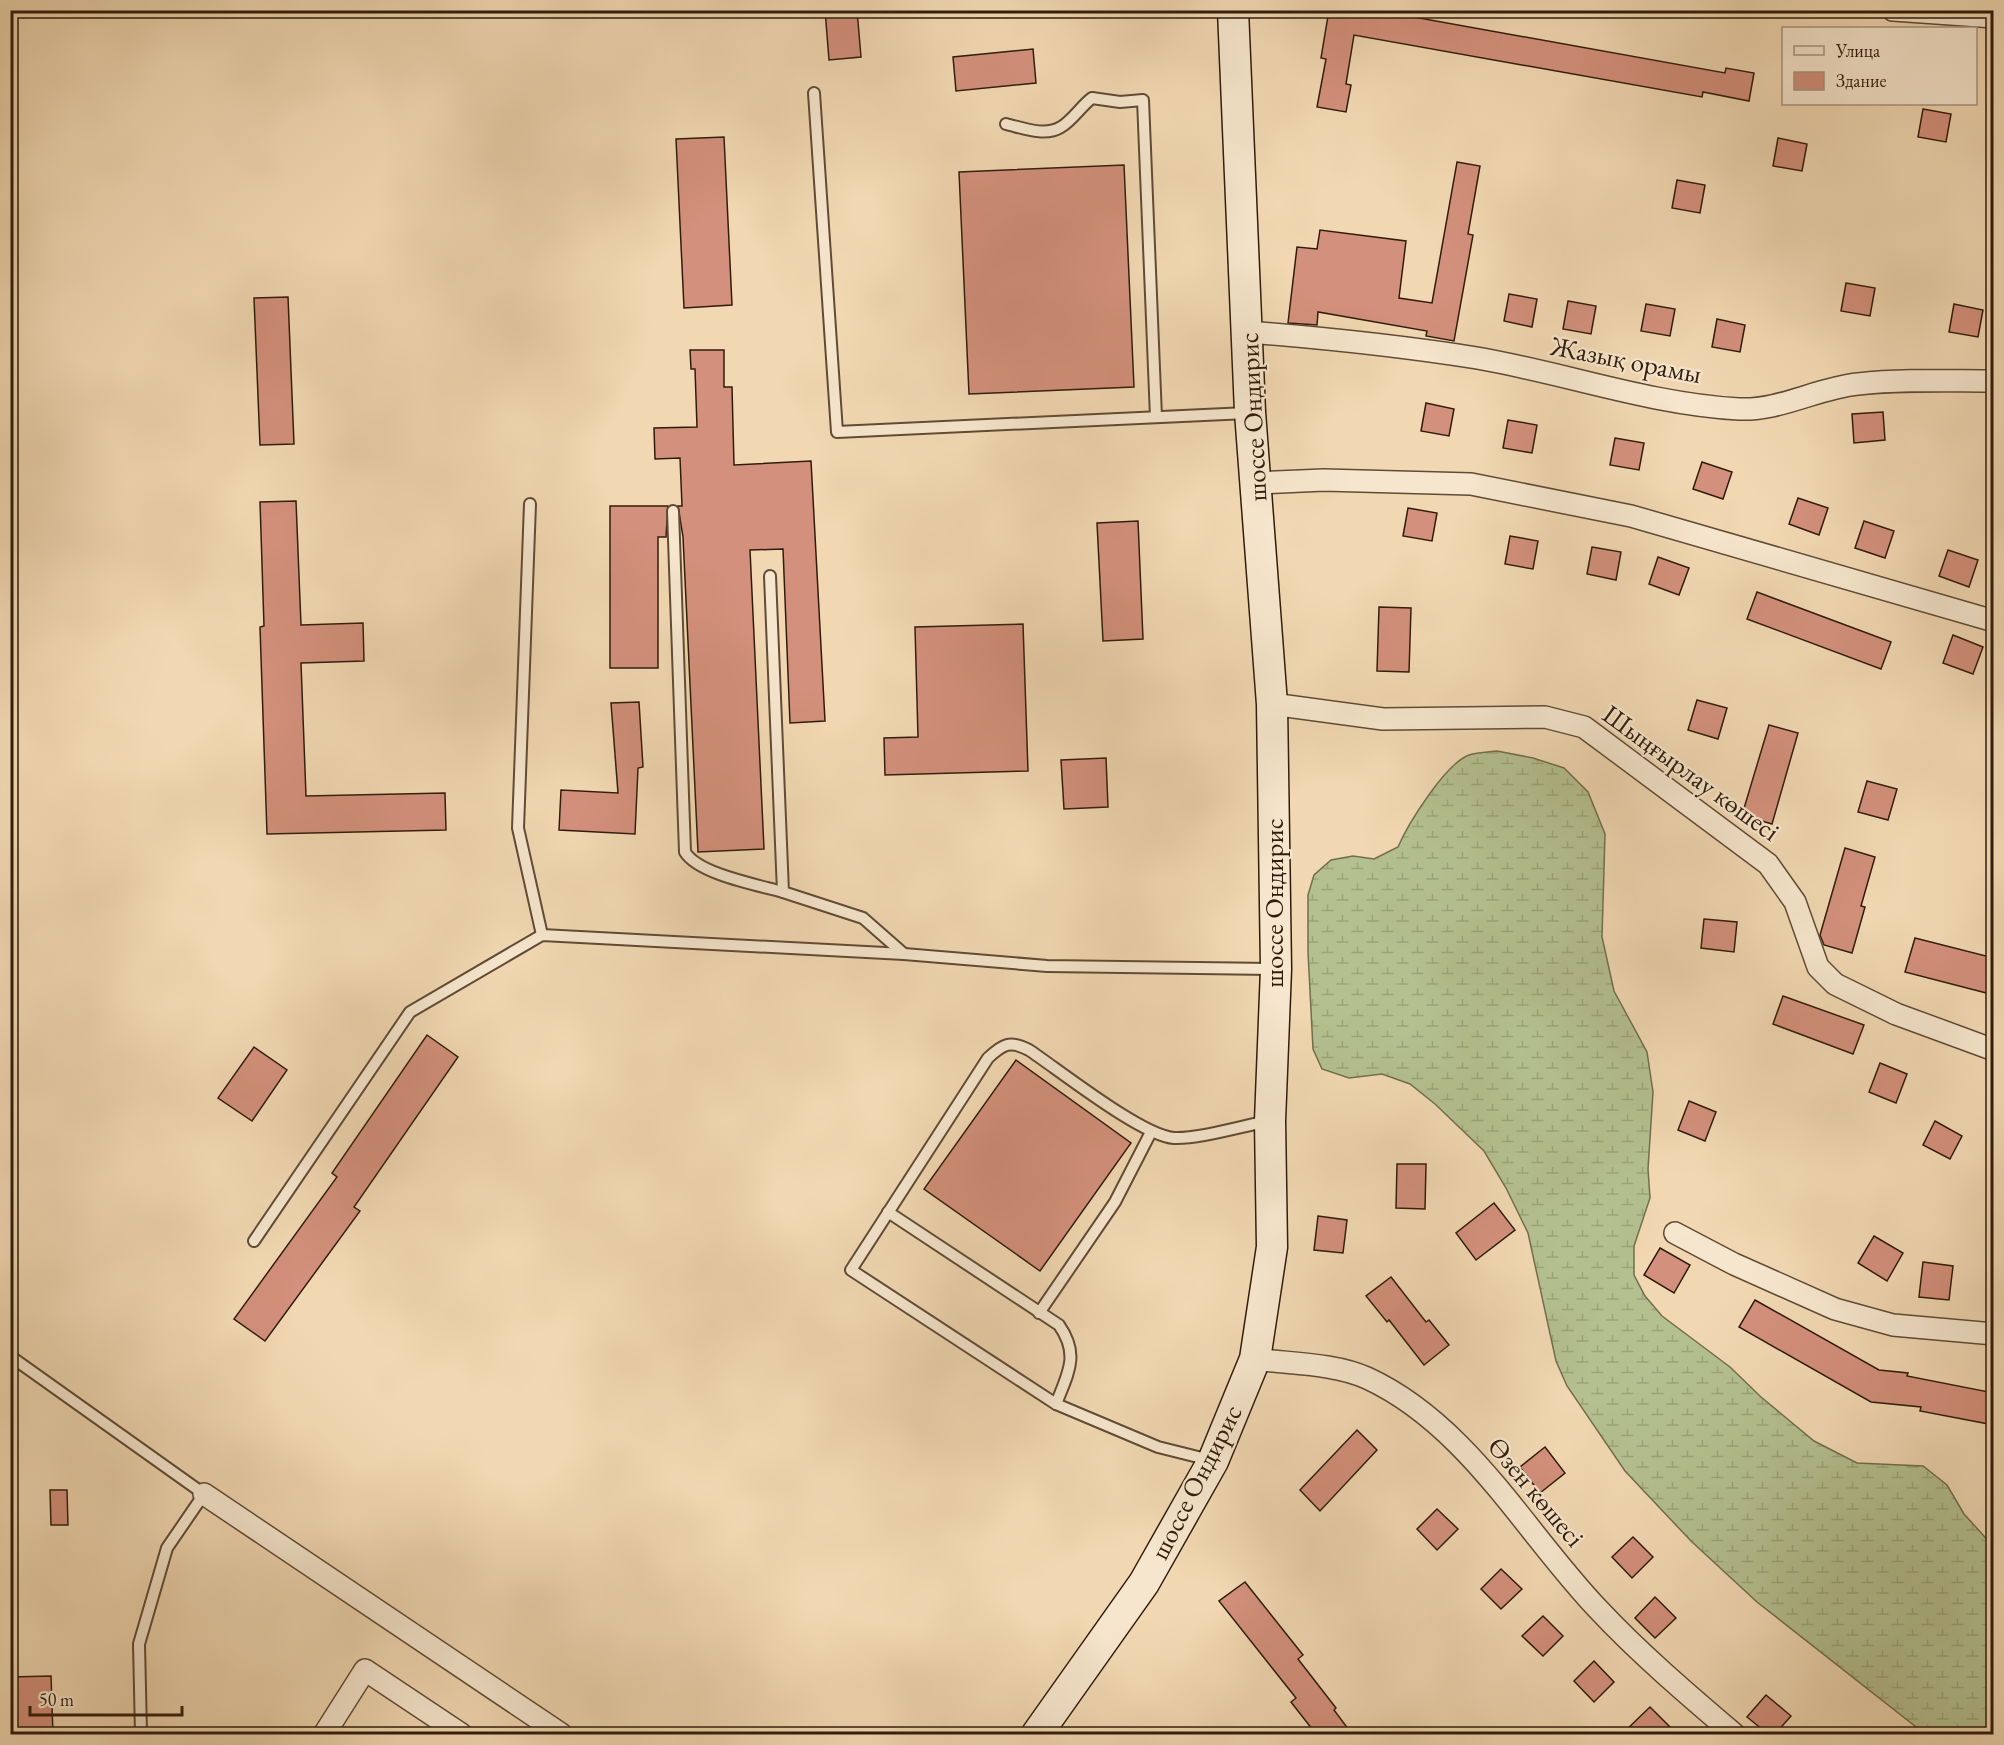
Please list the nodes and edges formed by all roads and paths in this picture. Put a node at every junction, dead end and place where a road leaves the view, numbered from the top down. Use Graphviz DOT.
graph roads {
  1 [pos="1233,10"];
  2 [pos="1893,10"];
  3 [pos="1994,17"];
  4 [pos="814,93"];
  5 [pos="1006,124"];
  6 [pos="1248,332"];
  7 [pos="1994,381"];
  8 [pos="1250,412"];
  9 [pos="1156,417"];
  10 [pos="1256,483"];
  11 [pos="530,504"];
  12 [pos="673,511"];
  13 [pos="770,576"];
  14 [pos="1994,621"];
  15 [pos="1272,704"];
  16 [pos="783,892"];
  17 [pos="542,935"];
  18 [pos="904,954"];
  19 [pos="1276,969"];
  20 [pos="1994,1050"];
  21 [pos="1269,1121"];
  22 [pos="1151,1132"];
  23 [pos="888,1212"];
  24 [pos="1675,1233"];
  25 [pos="254,1240"];
  26 [pos="1039,1313"];
  27 [pos="1994,1334"];
  28 [pos="10,1356"];
  29 [pos="1255,1359"];
  30 [pos="1056,1404"];
  31 [pos="1214,1461"];
  32 [pos="204,1494"];
  33 [pos="141,1734"];
  34 [pos="327,1734"];
  35 [pos="461,1734"];
  36 [pos="561,1734"];
  37 [pos="1038,1734"];
  38 [pos="1734,1734"];
  1 -- 6 [label="main road, шоссе Ондирис"];
  2 -- 3 [label="street"];
  4 -- 9 [label="lane"];
  5 -- 9 [label="lane"];
  6 -- 7 [label="street, Жазық орамы"];
  6 -- 8 [label="main road, шоссе Ондирис"];
  8 -- 9 [label="lane"];
  8 -- 10 [label="main road, шоссе Ондирис"];
  10 -- 14 [label="street"];
  10 -- 15 [label="main road, шоссе Ондирис"];
  11 -- 17 [label="lane"];
  12 -- 16 [label="lane"];
  13 -- 16 [label="lane"];
  15 -- 19 [label="main road, шоссе Ондирис"];
  15 -- 20 [label="street, Шыңғырлау көшесі"];
  16 -- 18 [label="lane"];
  17 -- 18 [label="lane"];
  17 -- 25 [label="lane"];
  18 -- 19 [label="lane"];
  19 -- 21 [label="main road, шоссе Ондирис"];
  21 -- 22 [label="lane"];
  21 -- 29 [label="main road, шоссе Ондирис"];
  22 -- 23 [label="lane"];
  22 -- 26 [label="lane"];
  23 -- 26 [label="lane"];
  23 -- 30 [label="lane"];
  24 -- 27 [label="street"];
  26 -- 30 [label="lane"];
  28 -- 32 [label="lane"];
  29 -- 31 [label="main road, шоссе Ондирис"];
  29 -- 38 [label="street, Өзен көшесі"];
  30 -- 31 [label="lane"];
  31 -- 37 [label="main road, шоссе Ондирис"];
  32 -- 33 [label="lane"];
  32 -- 36 [label="street"];
  34 -- 35 [label="street"];
}
